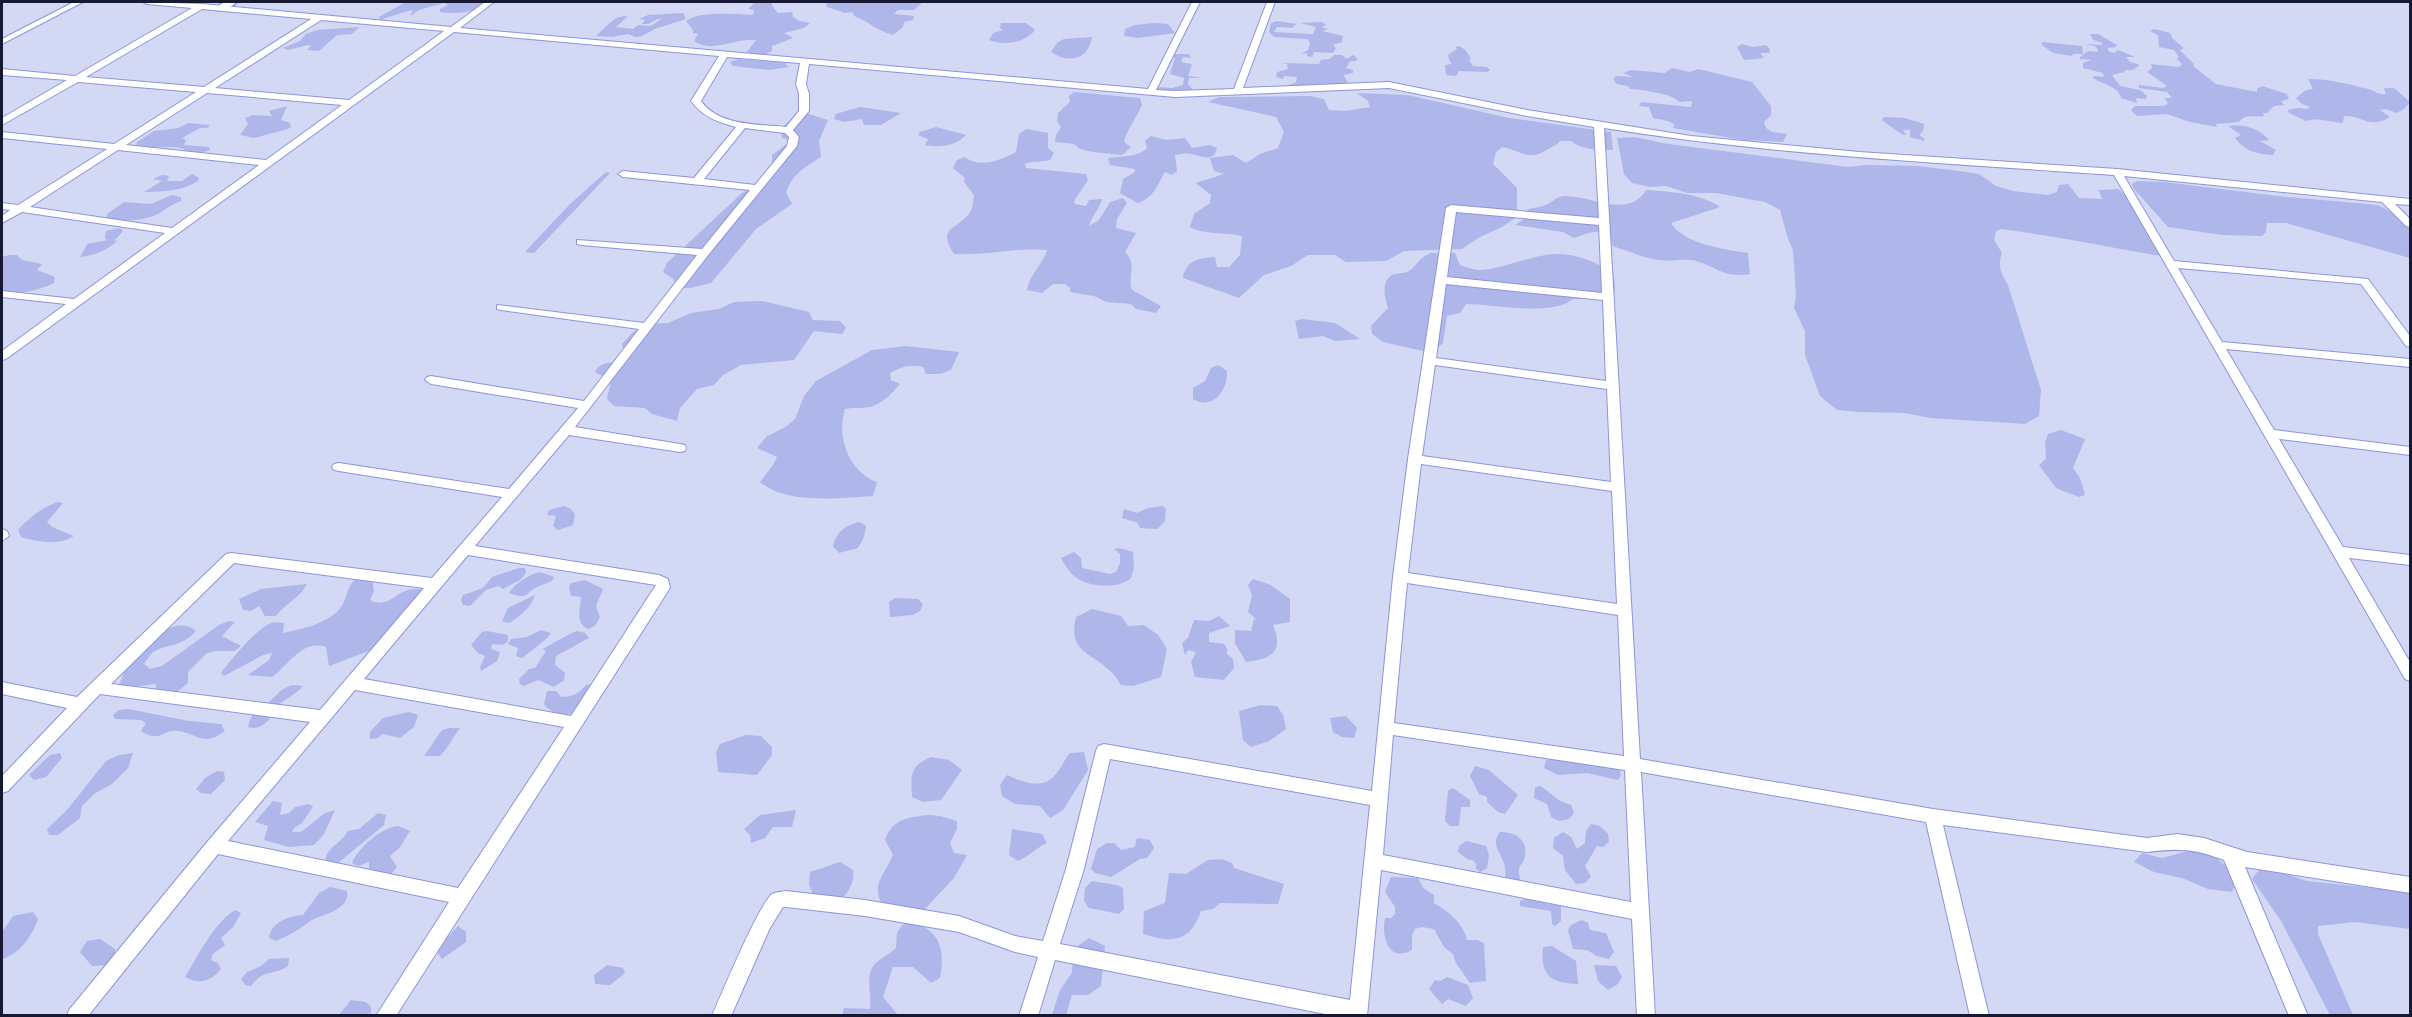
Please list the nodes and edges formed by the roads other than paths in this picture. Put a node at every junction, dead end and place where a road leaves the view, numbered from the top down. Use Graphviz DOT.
graph roads {
  1 [pos="79,2"];
  2 [pos="147,2"];
  3 [pos="232,2"];
  4 [pos="490,2"];
  5 [pos="1196,2"];
  6 [pos="1271,2"];
  7 [pos="202,6"];
  8 [pos="222,8"];
  9 [pos="320,17"];
  10 [pos="451,29"];
  11 [pos="2,42"];
  12 [pos="725,53"];
  13 [pos="805,60"];
  14 [pos="2,72"];
  15 [pos="76,78"];
  16 [pos="207,89"];
  17 [pos="1238,90"];
  18 [pos="1151,91"];
  19 [pos="349,103"];
  20 [pos="2,122"];
  21 [pos="1599,125"];
  22 [pos="742,126"];
  23 [pos="788,130"];
  24 [pos="2,135"];
  25 [pos="118,146"];
  26 [pos="266,163"];
  27 [pos="2117,172"];
  28 [pos="623,174"];
  29 [pos="697,182"];
  30 [pos="759,188"];
  31 [pos="2386,200"];
  32 [pos="2410,202"];
  33 [pos="2,206"];
  34 [pos="20,208"];
  35 [pos="2,220"];
  36 [pos="1603,222"];
  37 [pos="2410,224"];
  38 [pos="174,231"];
  39 [pos="581,242"];
  40 [pos="705,252"];
  41 [pos="2170,264"];
  42 [pos="1443,280"];
  43 [pos="2,294"];
  44 [pos="1607,297"];
  45 [pos="74,302"];
  46 [pos="501,307"];
  47 [pos="647,327"];
  48 [pos="2410,343"];
  49 [pos="2218,345"];
  50 [pos="2,356"];
  51 [pos="1430,361"];
  52 [pos="2410,363"];
  53 [pos="431,380"];
  54 [pos="1612,386"];
  55 [pos="587,405"];
  56 [pos="566,430"];
  57 [pos="2270,434"];
  58 [pos="680,448"];
  59 [pos="2410,451"];
  60 [pos="1414,459"];
  61 [pos="339,467"];
  62 [pos="1617,487"];
  63 [pos="512,494"];
  64 [pos="466,550"];
  65 [pos="2340,552"];
  66 [pos="2410,560"];
  67 [pos="1400,577"];
  68 [pos="437,584"];
  69 [pos="1624,610"];
  70 [pos="2410,675"];
  71 [pos="352,683"];
  72 [pos="2,688"];
  73 [pos="98,688"];
  74 [pos="81,704"];
  75 [pos="324,717"];
  76 [pos="575,723"];
  77 [pos="1386,728"];
  78 [pos="1632,764"];
  79 [pos="2,786"];
  80 [pos="1379,800"];
  81 [pos="1933,816"];
  82 [pos="214,846"];
  83 [pos="2230,855"];
  84 [pos="1374,861"];
  85 [pos="2410,885"];
  86 [pos="462,897"];
  87 [pos="1640,912"];
  88 [pos="1048,951"];
  89 [pos="1358,1013"];
  90 [pos="76,1016"];
  91 [pos="385,1016"];
  92 [pos="721,1016"];
  93 [pos="1028,1016"];
  94 [pos="1646,1016"];
  95 [pos="1980,1016"];
  96 [pos="2299,1016"];
  1 -- 11 [label="street"];
  2 -- 7 [label="street"];
  3 -- 8 [label="street"];
  4 -- 10 [label="street"];
  5 -- 18 [label="street"];
  6 -- 17 [label="street"];
  7 -- 8 [label="street"];
  7 -- 15 [label="street"];
  8 -- 9 [label="street"];
  9 -- 10 [label="street"];
  9 -- 16 [label="street"];
  10 -- 12 [label="street"];
  10 -- 19 [label="street"];
  12 -- 13 [label="street"];
  12 -- 22 [label="street"];
  13 -- 18 [label="street"];
  13 -- 23 [label="street"];
  14 -- 15 [label="street"];
  15 -- 16 [label="street"];
  15 -- 20 [label="street"];
  16 -- 19 [label="street"];
  16 -- 25 [label="street"];
  17 -- 18 [label="street"];
  17 -- 21 [label="street"];
  19 -- 26 [label="street"];
  21 -- 27 [label="street"];
  21 -- 36 [label="street"];
  22 -- 23 [label="street"];
  22 -- 29 [label="street"];
  23 -- 30 [label="street"];
  24 -- 25 [label="street"];
  25 -- 26 [label="street"];
  25 -- 34 [label="street"];
  26 -- 38 [label="street"];
  27 -- 31 [label="street"];
  27 -- 41 [label="street"];
  28 -- 29 [label="street"];
  29 -- 30 [label="street"];
  30 -- 40 [label="street"];
  31 -- 32 [label="street"];
  31 -- 37 [label="street"];
  33 -- 34 [label="street"];
  34 -- 35 [label="street"];
  34 -- 38 [label="street"];
  36 -- 42 [label="street"];
  36 -- 44 [label="street"];
  38 -- 45 [label="street"];
  39 -- 40 [label="street"];
  40 -- 47 [label="street"];
  41 -- 48 [label="street"];
  41 -- 49 [label="street"];
  42 -- 44 [label="street"];
  42 -- 51 [label="street"];
  43 -- 45 [label="street"];
  44 -- 54 [label="street"];
  45 -- 50 [label="street"];
  46 -- 47 [label="street"];
  47 -- 55 [label="street"];
  49 -- 52 [label="street"];
  49 -- 57 [label="street"];
  51 -- 54 [label="street"];
  51 -- 60 [label="street"];
  53 -- 55 [label="street"];
  54 -- 62 [label="street"];
  55 -- 56 [label="street"];
  56 -- 58 [label="street"];
  56 -- 63 [label="street"];
  57 -- 59 [label="street"];
  57 -- 65 [label="street"];
  60 -- 62 [label="street"];
  60 -- 67 [label="street"];
  61 -- 63 [label="street"];
  62 -- 69 [label="street"];
  63 -- 64 [label="street"];
  64 -- 68 [label="street"];
  64 -- 76 [label="street"];
  65 -- 66 [label="street"];
  65 -- 70 [label="street"];
  67 -- 69 [label="street"];
  67 -- 77 [label="street"];
  68 -- 71 [label="street"];
  68 -- 73 [label="street"];
  69 -- 78 [label="street"];
  71 -- 75 [label="street"];
  71 -- 76 [label="street"];
  72 -- 74 [label="street"];
  73 -- 74 [label="street"];
  73 -- 75 [label="street"];
  74 -- 79 [label="street"];
  75 -- 82 [label="street"];
  76 -- 86 [label="street"];
  77 -- 78 [label="street"];
  77 -- 80 [label="street"];
  78 -- 81 [label="street"];
  78 -- 87 [label="street"];
  80 -- 84 [label="street"];
  80 -- 88 [label="street"];
  81 -- 83 [label="street"];
  81 -- 95 [label="street"];
  82 -- 86 [label="street"];
  82 -- 90 [label="street"];
  83 -- 85 [label="street"];
  83 -- 96 [label="street"];
  84 -- 87 [label="street"];
  84 -- 89 [label="street"];
  86 -- 91 [label="street"];
  87 -- 94 [label="street"];
  88 -- 89 [label="street"];
  88 -- 92 [label="street"];
  88 -- 93 [label="street"];
}
